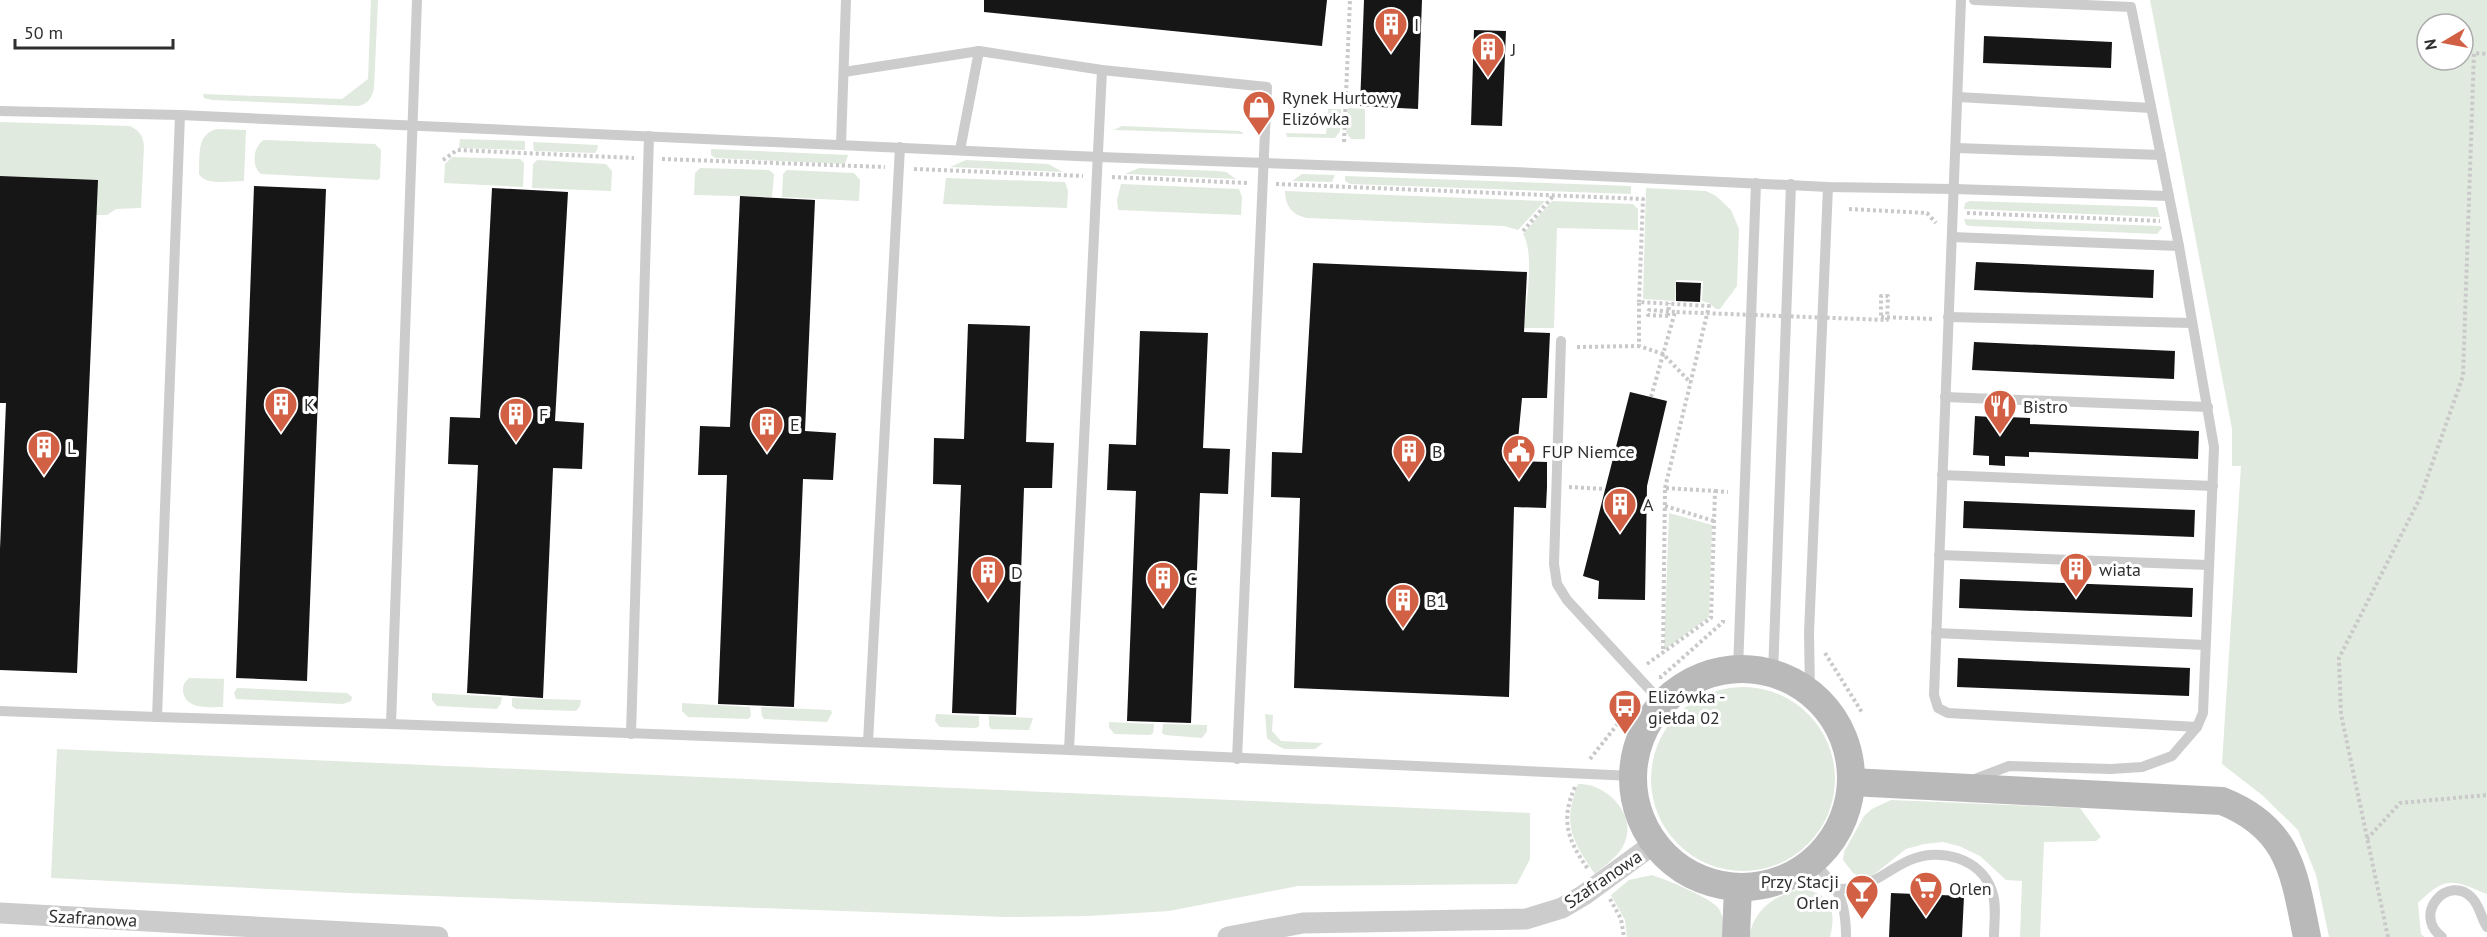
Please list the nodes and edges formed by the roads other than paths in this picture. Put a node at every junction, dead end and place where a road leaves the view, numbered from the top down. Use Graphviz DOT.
graph roads {
  1 [pos="417,0"];
  2 [pos="846,0"];
  3 [pos="1961,0"];
  4 [pos="1974,0"];
  5 [pos="2131,4"];
  6 [pos="979,51"];
  7 [pos="1102,70"];
  8 [pos="844,72"];
  9 [pos="1958,97"];
  10 [pos="2151,108"];
  11 [pos="0,111"];
  12 [pos="180,115"];
  13 [pos="413,126"];
  14 [pos="649,136"];
  15 [pos="841,144"];
  16 [pos="900,147"];
  17 [pos="1956,148"];
  18 [pos="960,150"];
  19 [pos="2161,155"];
  20 [pos="1099,157"];
  21 [pos="1265,162"];
  22 [pos="1756,183"];
  23 [pos="1791,184"];
  24 [pos="1828,187"];
  25 [pos="1954,189"];
  26 [pos="2169,196"];
  27 [pos="1952,237"];
  28 [pos="2179,246"];
  29 [pos="1948,317"];
  30 [pos="2193,323"];
  31 [pos="1561,341"];
  32 [pos="1945,397"];
  33 [pos="2208,407"];
  34 [pos="1942,475"];
  35 [pos="2213,486"];
  36 [pos="1939,555"];
  37 [pos="2208,566"];
  38 [pos="1936,633"];
  39 [pos="2205,645"];
  40 [pos="1738,669"];
  41 [pos="1773,674"];
  42 [pos="1810,693"];
  43 [pos="1663,704"];
  44 [pos="0,711"];
  45 [pos="158,717"];
  46 [pos="391,724"];
  47 [pos="2197,727"];
  48 [pos="631,734"];
  49 [pos="868,742"];
  50 [pos="1069,750"];
  51 [pos="1237,759"];
  52 [pos="1634,776"];
  53 [pos="1851,782"];
  54 [pos="1955,787"];
  55 [pos="1655,843"];
  56 [pos="1813,861"];
  57 [pos="1738,887"];
  58 [pos="1838,889"];
  59 [pos="0,913"];
  60 [pos="2487,927"];
  61 [pos="438,937"];
  62 [pos="1228,937"];
  63 [pos="1737,937"];
  64 [pos="1846,937"];
  65 [pos="1994,937"];
  66 [pos="2307,937"];
  67 [pos="2442,937"];
  1 -- 13 [label="lane"];
  2 -- 8 [label="lane"];
  3 -- 9 [label="lane"];
  4 -- 5 [label="lane"];
  5 -- 10 [label="lane"];
  6 -- 7 [label="lane"];
  6 -- 8 [label="lane"];
  6 -- 18 [label="lane"];
  7 -- 20 [label="lane"];
  7 -- 21 [label="lane"];
  8 -- 15 [label="lane"];
  9 -- 10 [label="lane"];
  9 -- 17 [label="lane"];
  10 -- 19 [label="lane"];
  11 -- 12 [label="lane"];
  12 -- 13 [label="lane"];
  12 -- 45 [label="lane"];
  13 -- 14 [label="lane"];
  13 -- 46 [label="lane"];
  14 -- 15 [label="lane"];
  14 -- 48 [label="lane"];
  15 -- 16 [label="lane"];
  16 -- 18 [label="lane"];
  16 -- 49 [label="lane"];
  17 -- 19 [label="lane"];
  17 -- 25 [label="lane"];
  18 -- 20 [label="lane"];
  19 -- 26 [label="lane"];
  20 -- 21 [label="lane"];
  20 -- 50 [label="lane"];
  21 -- 22 [label="lane"];
  21 -- 51 [label="lane"];
  22 -- 23 [label="lane"];
  22 -- 40 [label="lane"];
  23 -- 24 [label="lane"];
  23 -- 41 [label="lane"];
  24 -- 25 [label="lane"];
  24 -- 42 [label="lane"];
  25 -- 26 [label="lane"];
  25 -- 27 [label="lane"];
  26 -- 28 [label="lane"];
  27 -- 28 [label="lane"];
  27 -- 29 [label="lane"];
  28 -- 30 [label="lane"];
  29 -- 30 [label="lane"];
  29 -- 32 [label="lane"];
  30 -- 33 [label="lane"];
  31 -- 43 [label="lane"];
  32 -- 33 [label="lane"];
  32 -- 34 [label="lane"];
  33 -- 35 [label="lane"];
  34 -- 35 [label="lane"];
  34 -- 36 [label="lane"];
  35 -- 37 [label="lane"];
  36 -- 37 [label="lane"];
  36 -- 38 [label="lane"];
  37 -- 39 [label="lane"];
  38 -- 39 [label="lane"];
  38 -- 47 [label="lane"];
  39 -- 47 [label="lane"];
  40 -- 41 [label="street"];
  40 -- 43 [label="street"];
  41 -- 42 [label="street"];
  42 -- 53 [label="street"];
  43 -- 52 [label="street"];
  44 -- 45 [label="lane"];
  45 -- 46 [label="lane"];
  46 -- 48 [label="lane"];
  47 -- 54 [label="lane"];
  48 -- 49 [label="lane"];
  49 -- 50 [label="lane"];
  50 -- 51 [label="lane"];
  51 -- 52 [label="lane"];
  52 -- 55 [label="street"];
  53 -- 54 [label="street"];
  53 -- 56 [label="street"];
  54 -- 66 [label="street"];
  55 -- 57 [label="street"];
  55 -- 62 [label="street, Szafranowa"];
  56 -- 57 [label="street"];
  56 -- 58 [label="lane"];
  57 -- 63 [label="street"];
  58 -- 64 [label="lane"];
  58 -- 65 [label="lane"];
  59 -- 61 [label="street, Szafranowa"];
  60 -- 67 [label="lane"];
}
